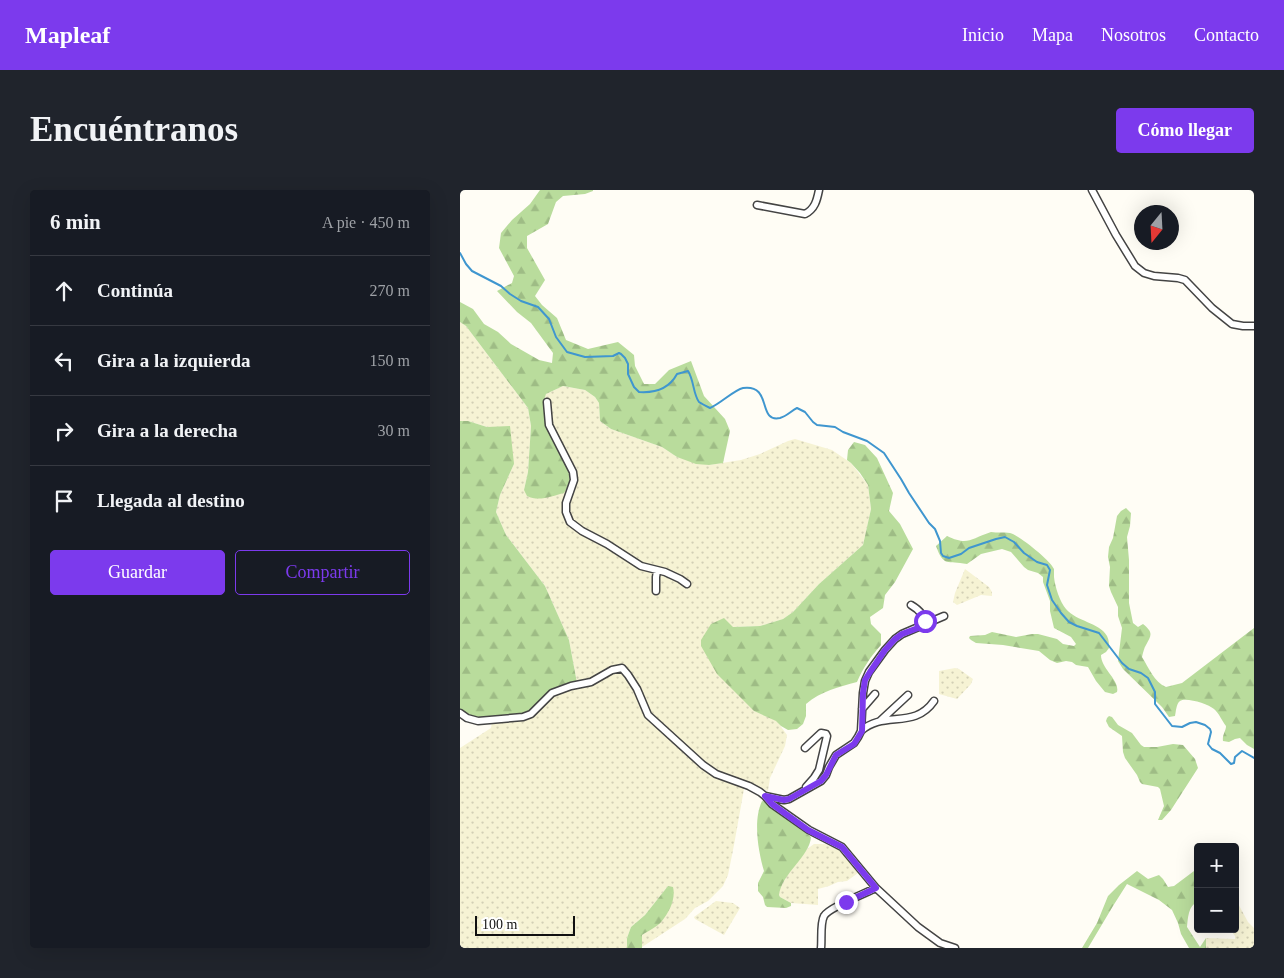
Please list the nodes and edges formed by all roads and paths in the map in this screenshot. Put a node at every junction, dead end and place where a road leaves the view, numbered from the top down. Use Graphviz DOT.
graph roads {
  1 [pos="819,190"];
  2 [pos="1092,190"];
  3 [pos="757,204"];
  4 [pos="1254,326"];
  5 [pos="547,402"];
  6 [pos="657,571"];
  7 [pos="687,584"];
  8 [pos="656,591"];
  9 [pos="911,604"];
  10 [pos="944,616"];
  11 [pos="926,625"];
  12 [pos="875,694"];
  13 [pos="908,695"];
  14 [pos="934,702"];
  15 [pos="862,710"];
  16 [pos="460,714"];
  17 [pos="880,721"];
  18 [pos="862,731"];
  19 [pos="805,748"];
  20 [pos="804,790"];
  21 [pos="765,796"];
  22 [pos="876,888"];
  23 [pos="821,948"];
  24 [pos="955,948"];
  1 -- 3 [label="street"];
  2 -- 4 [label="street"];
  5 -- 6 [label="street"];
  6 -- 7 [label="street"];
  6 -- 8 [label="street"];
  9 -- 11 [label="street"];
  10 -- 11 [label="street"];
  11 -- 15 [label="street"];
  12 -- 15 [label="street"];
  13 -- 17 [label="street"];
  14 -- 17 [label="street"];
  15 -- 18 [label="street"];
  16 -- 21 [label="street"];
  17 -- 18 [label="street"];
  18 -- 20 [label="street"];
  19 -- 20 [label="street"];
  20 -- 21 [label="street"];
  21 -- 22 [label="street"];
  22 -- 23 [label="street"];
  22 -- 24 [label="street"];
}
